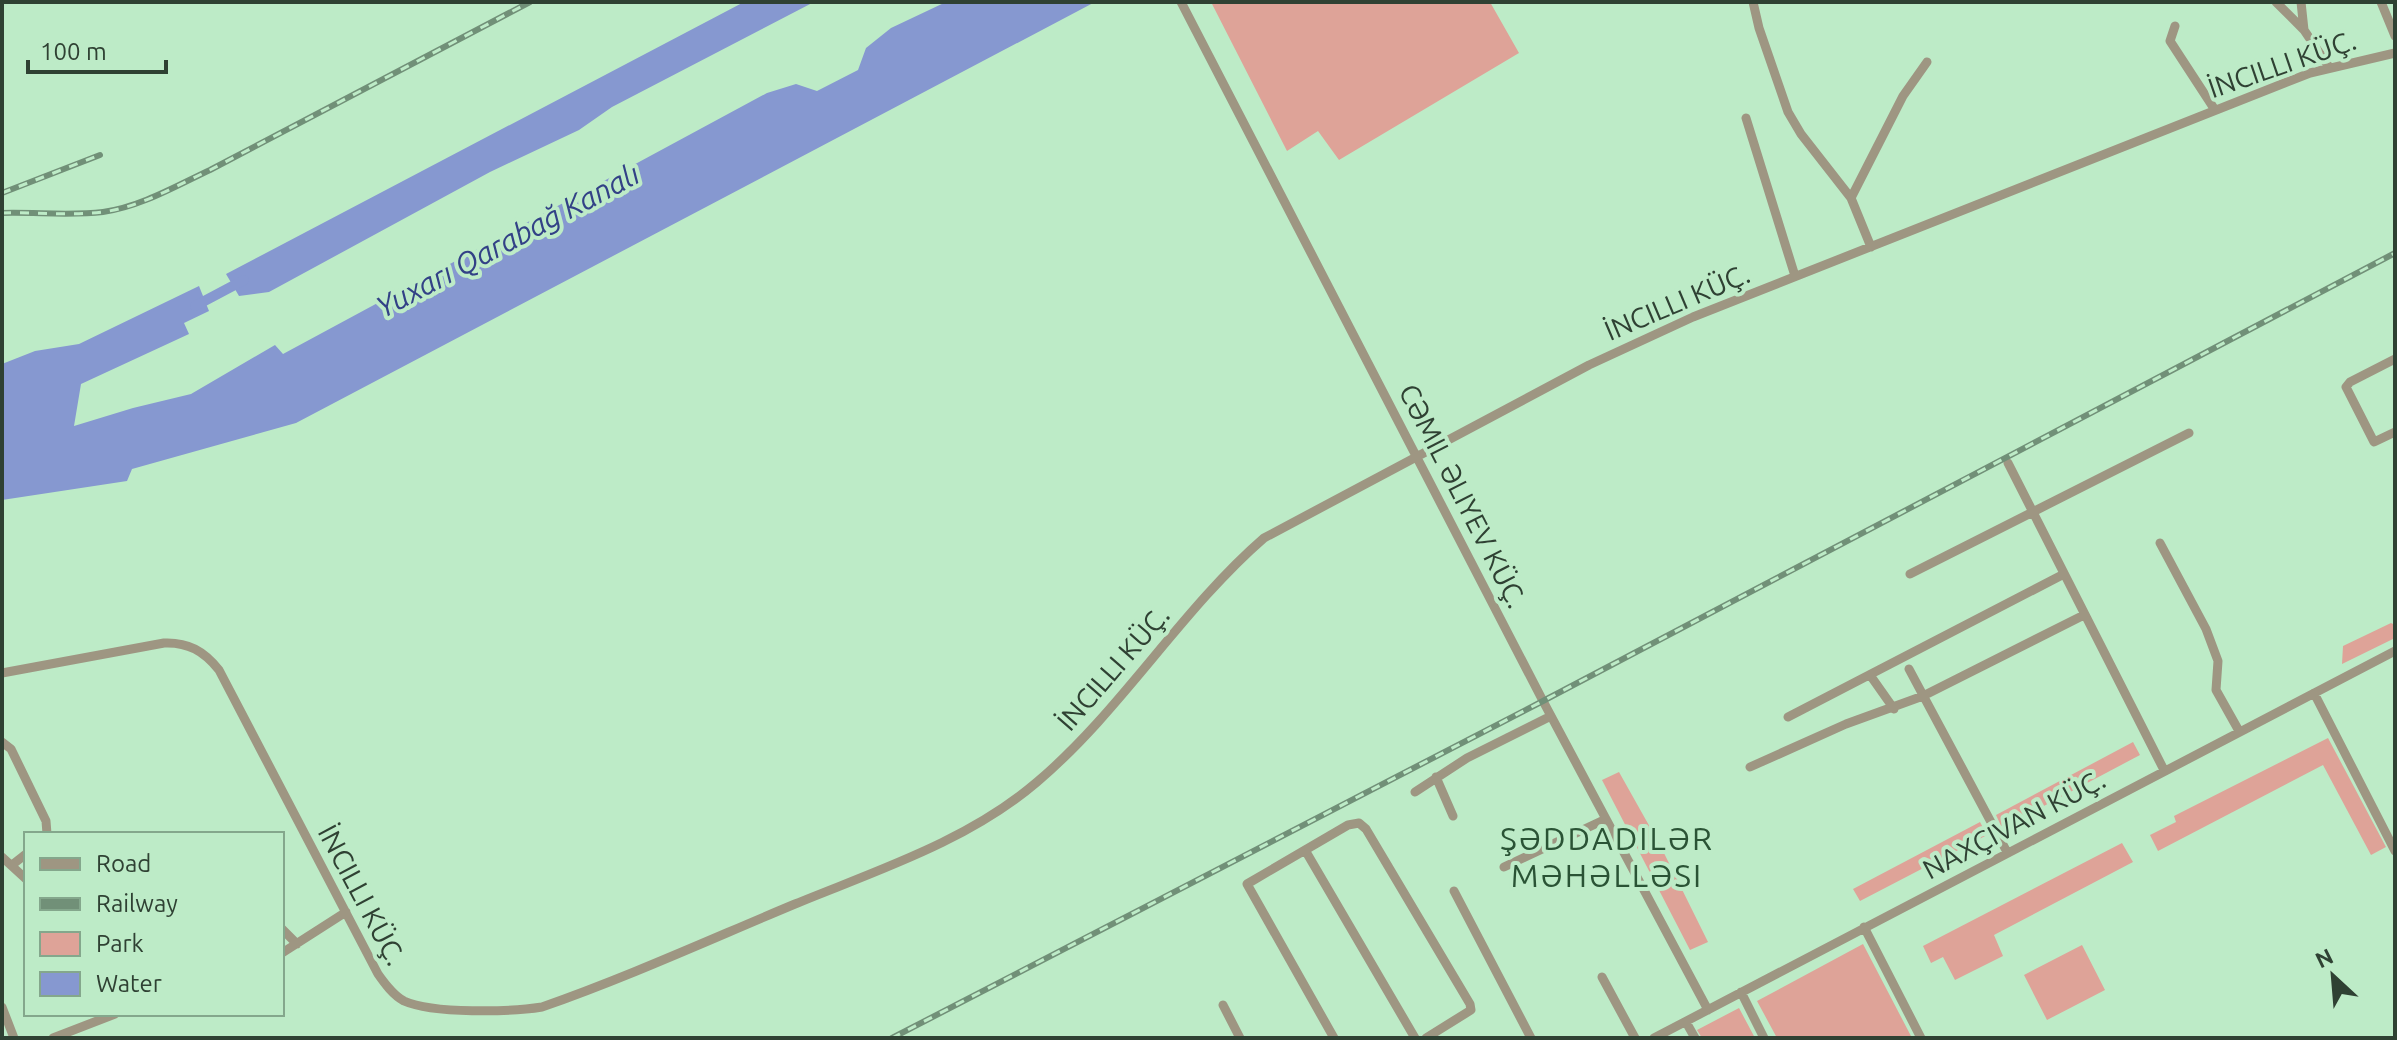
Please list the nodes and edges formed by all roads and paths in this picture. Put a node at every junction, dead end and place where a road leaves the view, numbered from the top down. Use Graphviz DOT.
graph roads {
  1 [pos="1181,2"];
  2 [pos="1753,2"];
  3 [pos="2276,2"];
  4 [pos="2301,2"];
  5 [pos="2381,2"];
  6 [pos="2175,26"];
  7 [pos="2304,30"];
  8 [pos="2395,36"];
  9 [pos="2395,53"];
  10 [pos="1927,62"];
  11 [pos="2329,67"];
  12 [pos="2215,110"];
  13 [pos="1746,118"];
  14 [pos="1851,198"];
  15 [pos="1871,247"];
  16 [pos="1795,276"];
  17 [pos="2395,359"];
  18 [pos="2395,432"];
  19 [pos="2189,433"];
  20 [pos="1418,456"];
  21 [pos="2008,463"];
  22 [pos="2033,512"];
  23 [pos="2160,543"];
  24 [pos="1910,574"];
  25 [pos="2064,574"];
  26 [pos="2084,615"];
  27 [pos="2395,651"];
  28 [pos="1909,669"];
  29 [pos="2,673"];
  30 [pos="1870,675"];
  31 [pos="2314,693"];
  32 [pos="1923,696"];
  33 [pos="1894,709"];
  34 [pos="1551,716"];
  35 [pos="1788,717"];
  36 [pos="2239,731"];
  37 [pos="2,742"];
  38 [pos="1750,767"];
  39 [pos="2164,770"];
  40 [pos="1436,777"];
  41 [pos="1415,792"];
  42 [pos="1453,816"];
  43 [pos="1606,819"];
  44 [pos="47,832"];
  45 [pos="1305,850"];
  46 [pos="2395,851"];
  47 [pos="2007,852"];
  48 [pos="24,856"];
  49 [pos="2,857"];
  50 [pos="12,865"];
  51 [pos="1504,867"];
  52 [pos="24,877"];
  53 [pos="1454,891"];
  54 [pos="346,912"];
  55 [pos="1864,927"];
  56 [pos="284,931"];
  57 [pos="297,944"];
  58 [pos="284,952"];
  59 [pos="1602,977"];
  60 [pos="1741,992"];
  61 [pos="1223,1005"];
  62 [pos="2,1007"];
  63 [pos="1708,1010"];
  64 [pos="93,1018"];
  65 [pos="1686,1022"];
  66 [pos="14,1038"];
  67 [pos="53,1038"];
  68 [pos="1240,1038"];
  69 [pos="1334,1038"];
  70 [pos="1415,1038"];
  71 [pos="1426,1038"];
  72 [pos="1531,1038"];
  73 [pos="1635,1038"];
  74 [pos="1654,1038"];
  75 [pos="1695,1038"];
  76 [pos="1764,1038"];
  77 [pos="1921,1038"];
  1 -- 20 [label="street, CƏMIL ƏLIYEV KÜÇ."];
  2 -- 14 [label="street"];
  3 -- 7 [label="street"];
  4 -- 7 [label="street"];
  5 -- 8 [label="street"];
  6 -- 12 [label="street"];
  7 -- 11 [label="street"];
  9 -- 11 [label="street, İNCILLI KÜÇ."];
  10 -- 14 [label="street"];
  11 -- 12 [label="street, İNCILLI KÜÇ."];
  12 -- 15 [label="street, İNCILLI KÜÇ."];
  13 -- 16 [label="street"];
  14 -- 15 [label="street"];
  15 -- 16 [label="street, İNCILLI KÜÇ."];
  16 -- 20 [label="street, İNCILLI KÜÇ."];
  17 -- 18 [label="street"];
  19 -- 22 [label="street"];
  20 -- 34 [label="street, CƏMIL ƏLIYEV KÜÇ."];
  20 -- 54 [label="street, İNCILLI KÜÇ."];
  21 -- 22 [label="street"];
  22 -- 24 [label="street"];
  22 -- 25 [label="street"];
  23 -- 36 [label="street"];
  25 -- 26 [label="street"];
  25 -- 30 [label="street"];
  26 -- 32 [label="street"];
  26 -- 39 [label="street"];
  27 -- 31 [label="street"];
  28 -- 32 [label="street"];
  29 -- 54 [label="street, İNCILLI KÜÇ."];
  30 -- 33 [label="street"];
  30 -- 35 [label="street"];
  31 -- 36 [label="street"];
  31 -- 46 [label="street"];
  32 -- 33 [label="street"];
  32 -- 47 [label="street"];
  33 -- 38 [label="street"];
  34 -- 40 [label="street"];
  34 -- 43 [label="street, CƏMIL ƏLIYEV KÜÇ."];
  36 -- 39 [label="street"];
  37 -- 44 [label="street"];
  39 -- 47 [label="street"];
  40 -- 41 [label="street"];
  40 -- 42 [label="street"];
  43 -- 51 [label="street"];
  43 -- 63 [label="street, CƏMIL ƏLIYEV KÜÇ."];
  45 -- 69 [label="street"];
  45 -- 70 [label="street"];
  45 -- 71 [label="street"];
  47 -- 55 [label="street"];
  48 -- 50 [label="street"];
  49 -- 50 [label="street"];
  50 -- 52 [label="street"];
  53 -- 72 [label="street"];
  54 -- 57 [label="street"];
  55 -- 60 [label="street"];
  55 -- 77 [label="street"];
  56 -- 57 [label="street"];
  57 -- 58 [label="street"];
  59 -- 73 [label="street"];
  60 -- 63 [label="street"];
  60 -- 76 [label="street"];
  61 -- 68 [label="street"];
  62 -- 66 [label="street"];
  63 -- 65 [label="street"];
  64 -- 67 [label="street"];
  65 -- 74 [label="street"];
  65 -- 75 [label="street"];
}
